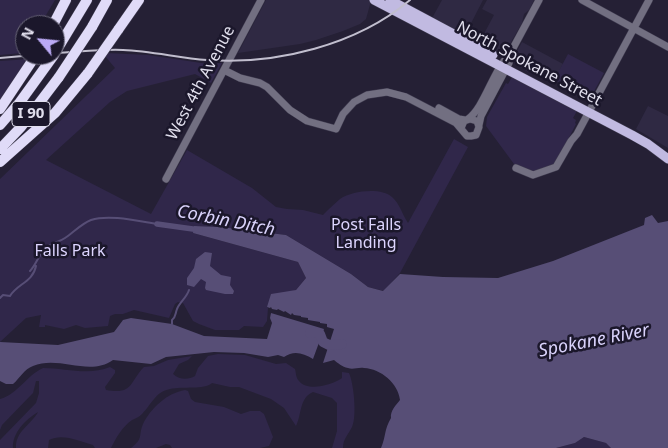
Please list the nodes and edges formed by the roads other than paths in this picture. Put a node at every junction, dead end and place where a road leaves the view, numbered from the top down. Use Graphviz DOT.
graph roads {
  1 [pos="66,0"];
  2 [pos="87,0"];
  3 [pos="107,0"];
  4 [pos="139,0"];
  5 [pos="261,0"];
  6 [pos="374,0"];
  7 [pos="390,0"];
  8 [pos="539,0"];
  9 [pos="582,0"];
  10 [pos="649,0"];
  11 [pos="58,15"];
  12 [pos="634,28"];
  13 [pos="65,37"];
  14 [pos="668,47"];
  15 [pos="505,64"];
  16 [pos="30,65"];
  17 [pos="47,65"];
  18 [pos="224,70"];
  19 [pos="0,109"];
  20 [pos="590,110"];
  21 [pos="467,119"];
  22 [pos="0,125"];
  23 [pos="479,125"];
  24 [pos="334,128"];
  25 [pos="461,128"];
  26 [pos="0,149"];
  27 [pos="668,152"];
  28 [pos="668,159"];
  29 [pos="0,162"];
  30 [pos="516,168"];
  31 [pos="166,179"];
  1 -- 11 [label="highway"];
  2 -- 13 [label="highway, I 90"];
  3 -- 26 [label="highway, I 90, bridge"];
  4 -- 29 [label="highway, bridge"];
  5 -- 18 [label="street, West 4th Avenue"];
  6 -- 15 [label="main road, North Spokane Street"];
  7 -- 15 [label="main road, North Spokane Street"];
  8 -- 15 [label="street"];
  9 -- 12 [label="street"];
  10 -- 12 [label="street"];
  12 -- 14 [label="street"];
  12 -- 20 [label="street"];
  15 -- 20 [label="main road, North Spokane Street"];
  15 -- 21 [label="street"];
  15 -- 23 [label="street"];
  16 -- 19 [label="highway"];
  17 -- 22 [label="highway, I 90"];
  18 -- 24 [label="street"];
  18 -- 31 [label="street, West 4th Avenue"];
  20 -- 27 [label="main road, North Spokane Street"];
  20 -- 28 [label="main road, North Spokane Street"];
  20 -- 30 [label="street"];
  21 -- 23 [label="street"];
  21 -- 24 [label="street"];
  21 -- 25 [label="street"];
  23 -- 25 [label="street"];
  24 -- 25 [label="street"];
}
